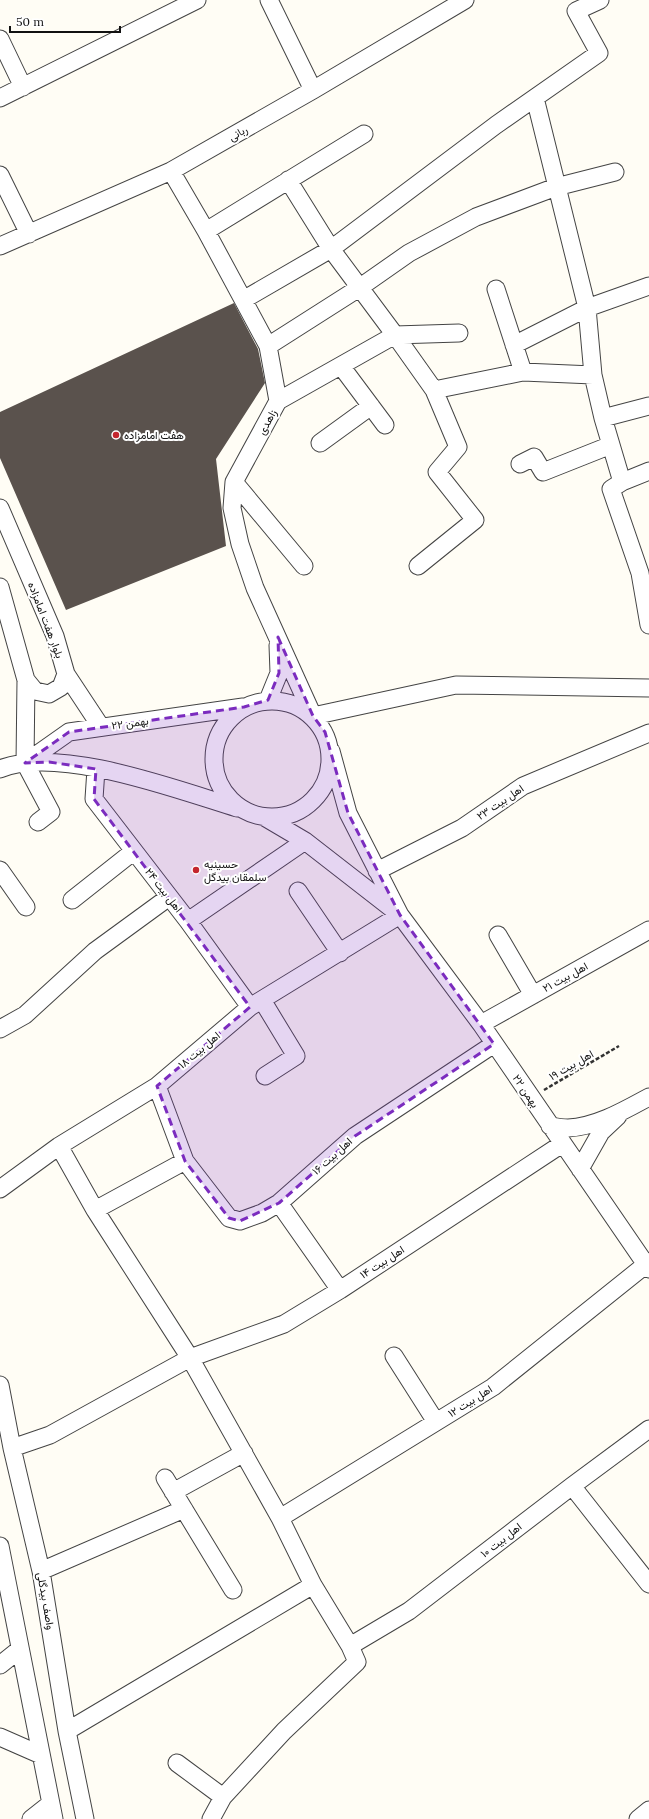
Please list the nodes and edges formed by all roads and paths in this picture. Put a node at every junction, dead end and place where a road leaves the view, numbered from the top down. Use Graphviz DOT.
graph roads {
  1 [pos="197,0"];
  2 [pos="269,0"];
  3 [pos="465,0"];
  4 [pos="600,0"];
  5 [pos="573,5"];
  6 [pos="0,39"];
  7 [pos="23,87"];
  8 [pos="313,90"];
  9 [pos="0,98"];
  10 [pos="535,98"];
  11 [pos="364,134"];
  12 [pos="171,171"];
  13 [pos="615,172"];
  14 [pos="0,174"];
  15 [pos="288,180"];
  16 [pos="556,187"];
  17 [pos="206,230"];
  18 [pos="30,234"];
  19 [pos="0,246"];
  20 [pos="331,248"];
  21 [pos="649,286"];
  22 [pos="359,288"];
  23 [pos="496,289"];
  24 [pos="243,300"];
  25 [pos="587,308"];
  26 [pos="459,333"];
  27 [pos="395,336"];
  28 [pos="514,345"];
  29 [pos="268,346"];
  30 [pos="341,366"];
  31 [pos="523,372"];
  32 [pos="593,375"];
  33 [pos="434,390"];
  34 [pos="278,401"];
  35 [pos="371,406"];
  36 [pos="649,406"];
  37 [pos="603,418"];
  38 [pos="385,425"];
  39 [pos="320,443"];
  40 [pos="611,445"];
  41 [pos="520,464"];
  42 [pos="649,471"];
  43 [pos="234,482"];
  44 [pos="622,482"];
  45 [pos="0,508"];
  46 [pos="304,566"];
  47 [pos="418,566"];
  48 [pos="644,572"];
  49 [pos="0,587"];
  50 [pos="649,625"];
  51 [pos="278,637"];
  52 [pos="66,674"];
  53 [pos="26,680"];
  54 [pos="649,688"];
  55 [pos="268,700"];
  56 [pos="244,707"];
  57 [pos="313,716"];
  58 [pos="100,728"];
  59 [pos="649,733"];
  60 [pos="331,751"];
  61 [pos="25,763"];
  62 [pos="0,769"];
  63 [pos="96,769"];
  64 [pos="241,810"];
  65 [pos="266,818"];
  66 [pos="38,822"];
  67 [pos="305,841"];
  68 [pos="134,851"];
  69 [pos="0,870"];
  70 [pos="377,871"];
  71 [pos="298,891"];
  72 [pos="169,896"];
  73 [pos="72,900"];
  74 [pos="26,907"];
  75 [pos="400,915"];
  76 [pos="188,921"];
  77 [pos="649,930"];
  78 [pos="498,935"];
  79 [pos="340,953"];
  80 [pos="533,995"];
  81 [pos="256,1003"];
  82 [pos="481,1024"];
  83 [pos="0,1029"];
  84 [pos="494,1044"];
  85 [pos="619,1046"];
  86 [pos="265,1076"];
  87 [pos="157,1086"];
  88 [pos="649,1097"];
  89 [pos="530,1098"];
  90 [pos="622,1112"];
  91 [pos="550,1126"];
  92 [pos="562,1144"];
  93 [pos="59,1146"];
  94 [pos="185,1161"];
  95 [pos="580,1169"];
  96 [pos="0,1189"];
  97 [pos="279,1203"];
  98 [pos="95,1210"];
  99 [pos="648,1265"];
  100 [pos="340,1290"];
  101 [pos="394,1356"];
  102 [pos="190,1358"];
  103 [pos="0,1385"];
  104 [pos="436,1422"];
  105 [pos="649,1429"];
  106 [pos="12,1448"];
  107 [pos="244,1453"];
  108 [pos="572,1486"];
  109 [pos="184,1509"];
  110 [pos="280,1518"];
  111 [pos="0,1546"];
  112 [pos="41,1571"];
  113 [pos="649,1584"];
  114 [pos="313,1585"];
  115 [pos="233,1590"];
  116 [pos="350,1646"];
  117 [pos="20,1649"];
  118 [pos="0,1665"];
  119 [pos="67,1731"];
  120 [pos="0,1737"];
  121 [pos="41,1756"];
  122 [pos="178,1763"];
  123 [pos="223,1797"];
  124 [pos="649,1810"];
  125 [pos="52,1811"];
  126 [pos="31,1819"];
  127 [pos="85,1819"];
  128 [pos="211,1819"];
  129 [pos="638,1819"];
  1 -- 7 [label="street"];
  2 -- 8 [label="street"];
  3 -- 8 [label="street, ربانی"];
  4 -- 5 [label="street"];
  5 -- 10 [label="street"];
  6 -- 7 [label="street"];
  7 -- 9 [label="street"];
  8 -- 12 [label="street, ربانی"];
  10 -- 16 [label="street"];
  10 -- 20 [label="street"];
  11 -- 15 [label="street"];
  12 -- 17 [label="street, زاهدی"];
  12 -- 18 [label="street, ربانی"];
  13 -- 16 [label="street"];
  14 -- 18 [label="street"];
  15 -- 17 [label="street"];
  15 -- 20 [label="street"];
  16 -- 22 [label="street"];
  16 -- 25 [label="street"];
  17 -- 24 [label="street, زاهدی"];
  18 -- 19 [label="street, ربانی"];
  20 -- 22 [label="street"];
  20 -- 24 [label="street"];
  21 -- 25 [label="street"];
  22 -- 27 [label="street"];
  22 -- 29 [label="street"];
  23 -- 28 [label="street"];
  24 -- 29 [label="street, زاهدی"];
  25 -- 28 [label="street"];
  25 -- 32 [label="street"];
  26 -- 27 [label="street"];
  27 -- 30 [label="street"];
  27 -- 33 [label="street"];
  28 -- 31 [label="street"];
  29 -- 34 [label="street, زاهدی"];
  30 -- 34 [label="street"];
  30 -- 35 [label="street"];
  31 -- 32 [label="street"];
  31 -- 33 [label="street"];
  32 -- 37 [label="street"];
  33 -- 47 [label="street"];
  34 -- 43 [label="street, زاهدی"];
  35 -- 38 [label="street"];
  35 -- 39 [label="street"];
  36 -- 37 [label="street"];
  37 -- 40 [label="street"];
  40 -- 41 [label="street"];
  40 -- 44 [label="street"];
  42 -- 44 [label="street"];
  43 -- 46 [label="street"];
  43 -- 51 [label="street, زاهدی"];
  44 -- 48 [label="street"];
  45 -- 52 [label="street, بلوار هفت امامزاده"];
  48 -- 50 [label="street"];
  49 -- 53 [label="street"];
  51 -- 55 [label="street, زاهدی"];
  51 -- 57 [label="street, زاهدی"];
  52 -- 53 [label="street"];
  52 -- 58 [label="street, بلوار هفت امامزاده"];
  53 -- 61 [label="street"];
  54 -- 57 [label="street"];
  55 -- 56 [label="street"];
  55 -- 57 [label="street"];
  56 -- 58 [label="street, ۲۲ بهمن"];
  56 -- 64 [label="street"];
  57 -- 60 [label="street"];
  58 -- 61 [label="street, ۲۲ بهمن"];
  59 -- 70 [label="street, اهل بیت ۲۳"];
  60 -- 65 [label="street"];
  60 -- 70 [label="street, ۲۲ بهمن"];
  61 -- 62 [label="street, ۲۲ بهمن"];
  61 -- 63 [label="street, ۲۲ بهمن"];
  61 -- 66 [label="street"];
  63 -- 64 [label="street, ۲۲ بهمن"];
  63 -- 68 [label="street, اهل بیت ۲۴"];
  64 -- 65 [label="street"];
  65 -- 67 [label="street, ۲۲ بهمن"];
  67 -- 75 [label="street, ۲۲ بهمن"];
  67 -- 76 [label="street"];
  68 -- 72 [label="street, اهل بیت ۲۴"];
  68 -- 73 [label="street"];
  69 -- 74 [label="street"];
  70 -- 75 [label="street, ۲۲ بهمن"];
  71 -- 79 [label="street"];
  72 -- 76 [label="street, اهل بیت ۲۴"];
  72 -- 83 [label="street"];
  75 -- 79 [label="street, اهل بیت ۱۸"];
  75 -- 82 [label="street, ۲۲ بهمن"];
  76 -- 81 [label="street, اهل بیت ۲۴"];
  77 -- 80 [label="street, اهل بیت ۲۱"];
  78 -- 80 [label="street"];
  79 -- 81 [label="street, اهل بیت ۱۸"];
  80 -- 82 [label="street, اهل بیت ۲۱"];
  81 -- 86 [label="street, اهل بیت ۲۴"];
  81 -- 87 [label="street, اهل بیت ۱۸"];
  82 -- 84 [label="street, ۲۲ بهمن"];
  84 -- 89 [label="street, ۲۲ بهمن"];
  84 -- 97 [label="street, اهل بیت ۱۶"];
  85 -- 89 [label="path, اهل بیت ۱۹"];
  87 -- 93 [label="street, اهل بیت ۱۸"];
  87 -- 94 [label="street, اهل بیت ۱۶"];
  88 -- 90 [label="street"];
  89 -- 91 [label="street, ۲۲ بهمن"];
  90 -- 91 [label="street"];
  90 -- 95 [label="street"];
  91 -- 92 [label="street, ۲۲ بهمن"];
  92 -- 95 [label="street, ۲۲ بهمن"];
  92 -- 100 [label="street, اهل بیت ۱۴"];
  93 -- 96 [label="street, اهل بیت ۱۸"];
  93 -- 98 [label="street"];
  94 -- 97 [label="street, اهل بیت ۱۶"];
  94 -- 98 [label="street"];
  95 -- 99 [label="street, ۲۲ بهمن"];
  97 -- 100 [label="street"];
  98 -- 102 [label="street"];
  99 -- 104 [label="street, اهل بیت ۱۲"];
  100 -- 102 [label="street, اهل بیت ۱۴"];
  101 -- 104 [label="street"];
  102 -- 106 [label="street, اهل بیت ۱۴"];
  102 -- 107 [label="street"];
  103 -- 106 [label="street, واصف بیدگلی"];
  104 -- 110 [label="street, اهل بیت ۱۲"];
  105 -- 108 [label="street, اهل بیت ۱۰"];
  106 -- 112 [label="street, واصف بیدگلی"];
  107 -- 109 [label="street"];
  107 -- 110 [label="street"];
  108 -- 113 [label="street"];
  108 -- 116 [label="street, اهل بیت ۱۰"];
  109 -- 112 [label="street"];
  109 -- 115 [label="street"];
  110 -- 114 [label="street"];
  111 -- 117 [label="street"];
  112 -- 119 [label="street, واصف بیدگلی"];
  114 -- 116 [label="street"];
  114 -- 119 [label="street"];
  116 -- 123 [label="street"];
  117 -- 118 [label="street"];
  117 -- 121 [label="street"];
  119 -- 127 [label="street, واصف بیدگلی"];
  120 -- 121 [label="street"];
  121 -- 125 [label="street"];
  122 -- 123 [label="street"];
  123 -- 128 [label="street"];
  124 -- 129 [label="street"];
  125 -- 126 [label="street"];
}
